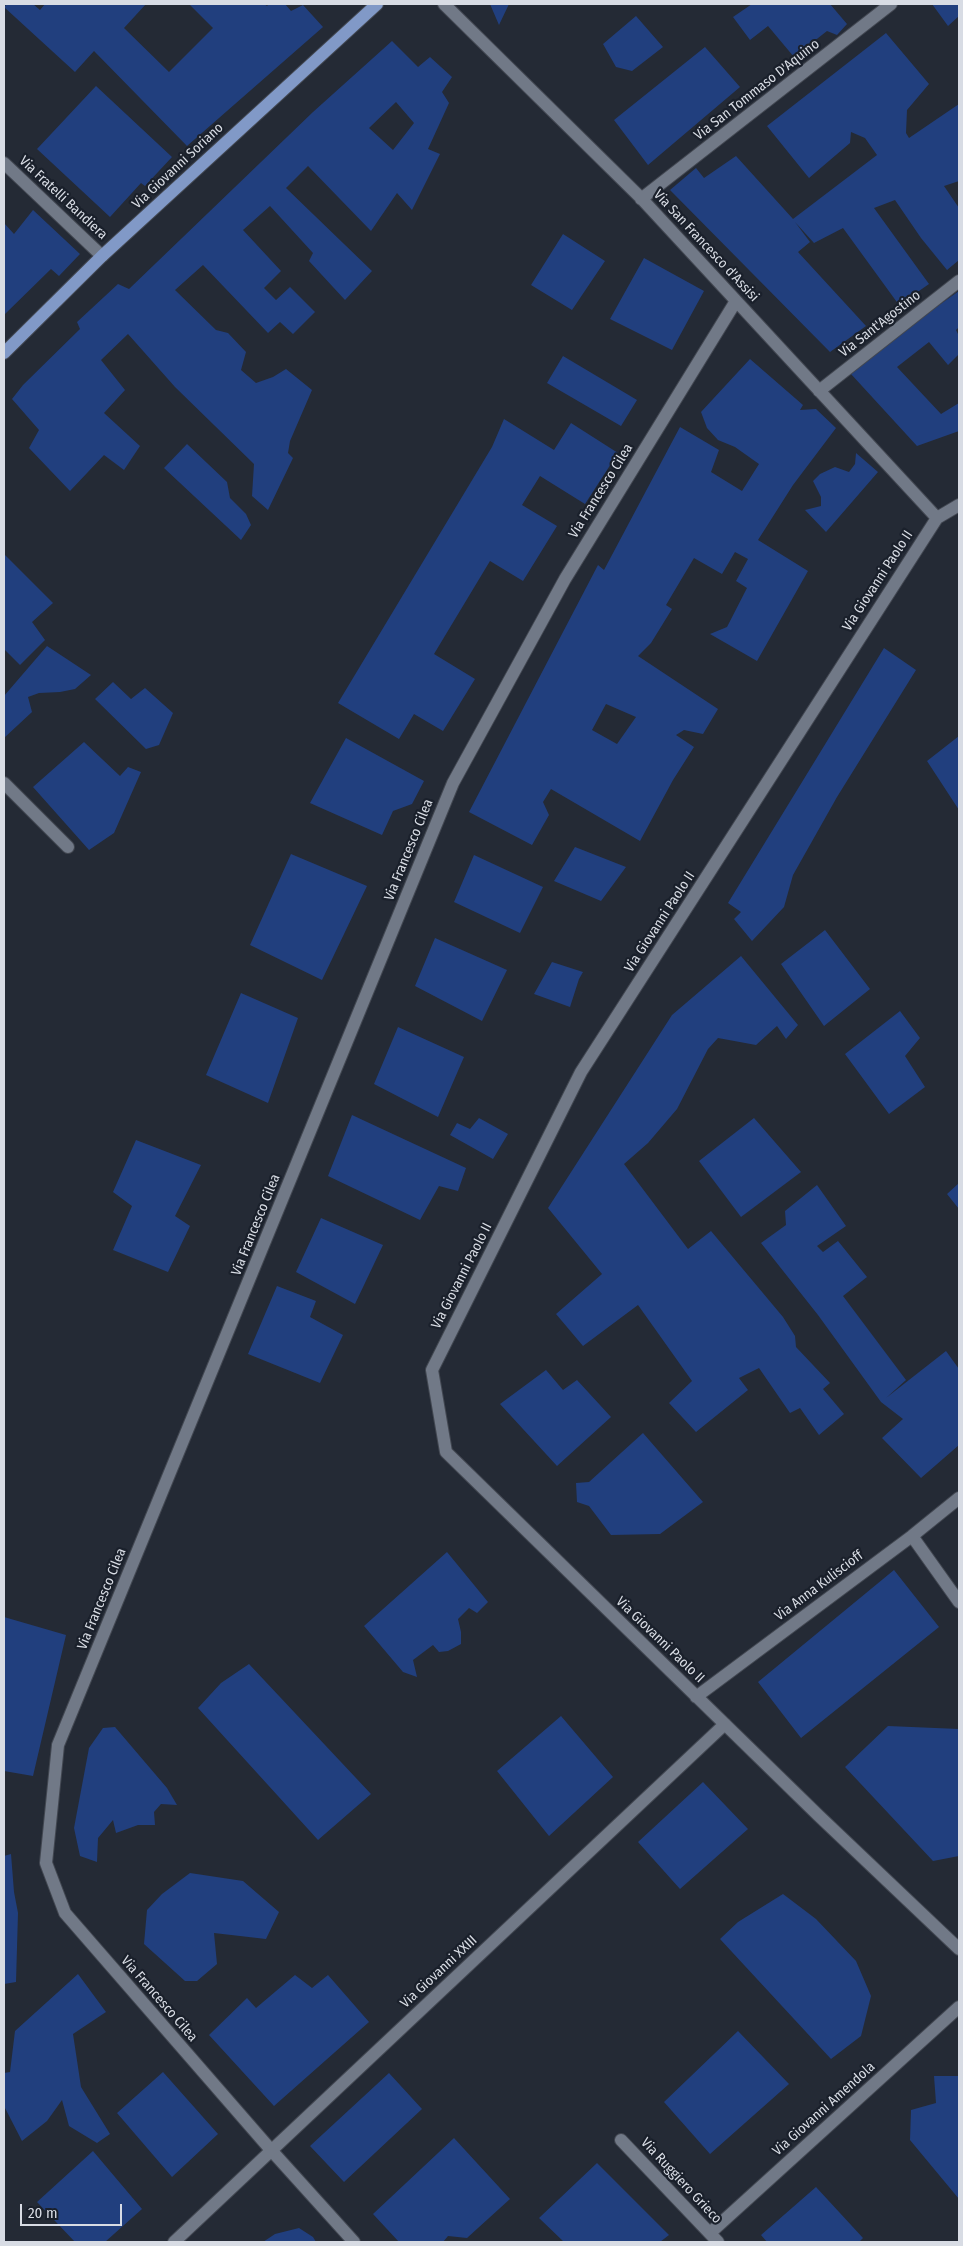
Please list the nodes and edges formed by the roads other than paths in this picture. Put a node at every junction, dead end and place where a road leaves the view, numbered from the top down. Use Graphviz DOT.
graph roads {
  1 [pos="376,4"];
  2 [pos="444,4"];
  3 [pos="892,4"];
  4 [pos="4,162"];
  5 [pos="641,199"];
  6 [pos="102,256"];
  7 [pos="959,281"];
  8 [pos="736,301"];
  9 [pos="4,354"];
  10 [pos="819,391"];
  11 [pos="959,505"];
  12 [pos="936,518"];
  13 [pos="4,783"];
  14 [pos="68,847"];
  15 [pos="959,1498"];
  16 [pos="912,1536"];
  17 [pos="959,1602"];
  18 [pos="696,1697"];
  19 [pos="725,1724"];
  20 [pos="959,1949"];
  21 [pos="959,2007"];
  22 [pos="621,2140"];
  23 [pos="271,2150"];
  24 [pos="714,2238"];
  25 [pos="174,2242"];
  26 [pos="354,2242"];
  1 -- 6 [label="main road, Via Giovanni Soriano"];
  2 -- 5 [label="street, Via San Francesco d'Assisi"];
  3 -- 5 [label="street, Via San Tommaso D'Aquino"];
  4 -- 6 [label="street, Via Fratelli Bandiera"];
  5 -- 8 [label="street, Via San Francesco d'Assisi"];
  6 -- 9 [label="main road, Via Giovanni Soriano"];
  7 -- 10 [label="street, Via Sant'Agostino"];
  8 -- 10 [label="street, Via San Francesco d'Assisi"];
  8 -- 23 [label="street, Via Francesco Cilea"];
  10 -- 12 [label="street, Via San Francesco d'Assisi"];
  11 -- 12 [label="street"];
  12 -- 18 [label="street, Via Giovanni Paolo II"];
  13 -- 14 [label="street"];
  15 -- 16 [label="street, Via Anna Kuliscioff"];
  16 -- 17 [label="street"];
  16 -- 18 [label="street, Via Anna Kuliscioff"];
  18 -- 19 [label="street, Via Giovanni Paolo II"];
  19 -- 20 [label="street, Via Giovanni Paolo II"];
  19 -- 23 [label="street, Via Giovanni XXIII"];
  21 -- 24 [label="street, Via Giovanni Amendola"];
  22 -- 24 [label="street, Via Ruggiero Grieco"];
  23 -- 25 [label="street, Via Giovanni XXIII"];
  23 -- 26 [label="street, Via Francesco Cilea"];
}
